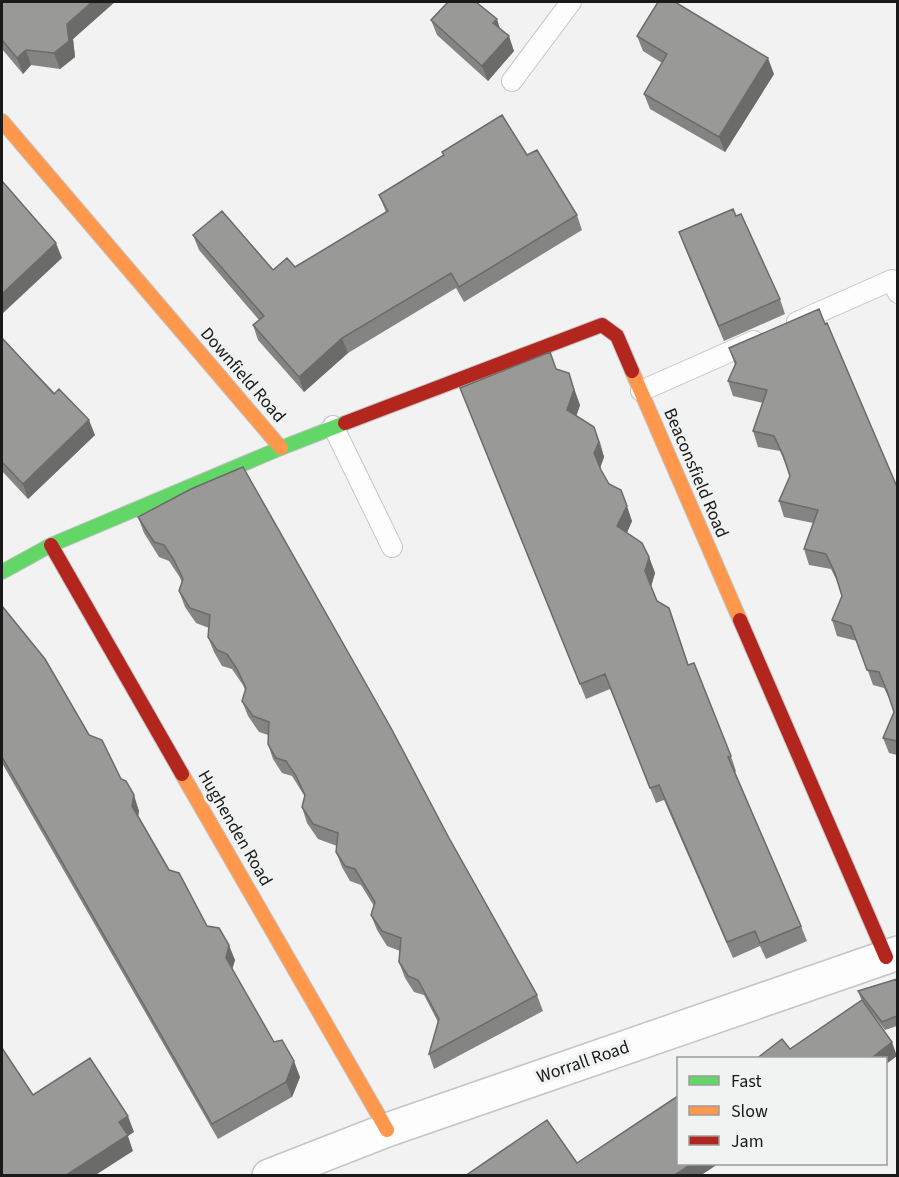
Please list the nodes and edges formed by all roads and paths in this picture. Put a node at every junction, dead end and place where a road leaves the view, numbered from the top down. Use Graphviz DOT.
graph roads {
  1 [pos="571,2"];
  2 [pos="512,81"];
  3 [pos="2,121"];
  4 [pos="897,293"];
  5 [pos="641,391"];
  6 [pos="333,426"];
  7 [pos="281,448"];
  8 [pos="51,545"];
  9 [pos="392,547"];
  10 [pos="2,572"];
  11 [pos="892,955"];
  12 [pos="387,1130"];
  13 [pos="269,1176"];
  1 -- 2 [label="lane"];
  3 -- 7 [label="street, Downfield Road"];
  4 -- 5 [label="lane"];
  5 -- 6 [label="street, Beaconsfield Road"];
  5 -- 11 [label="street, Beaconsfield Road"];
  6 -- 7 [label="street, Beaconsfield Road"];
  6 -- 9 [label="lane"];
  7 -- 8 [label="street, Downfield Road"];
  8 -- 10 [label="street, Downfield Road"];
  8 -- 12 [label="street, Hughenden Road"];
  11 -- 12 [label="street, Worrall Road"];
  12 -- 13 [label="street, Worrall Road"];
}
